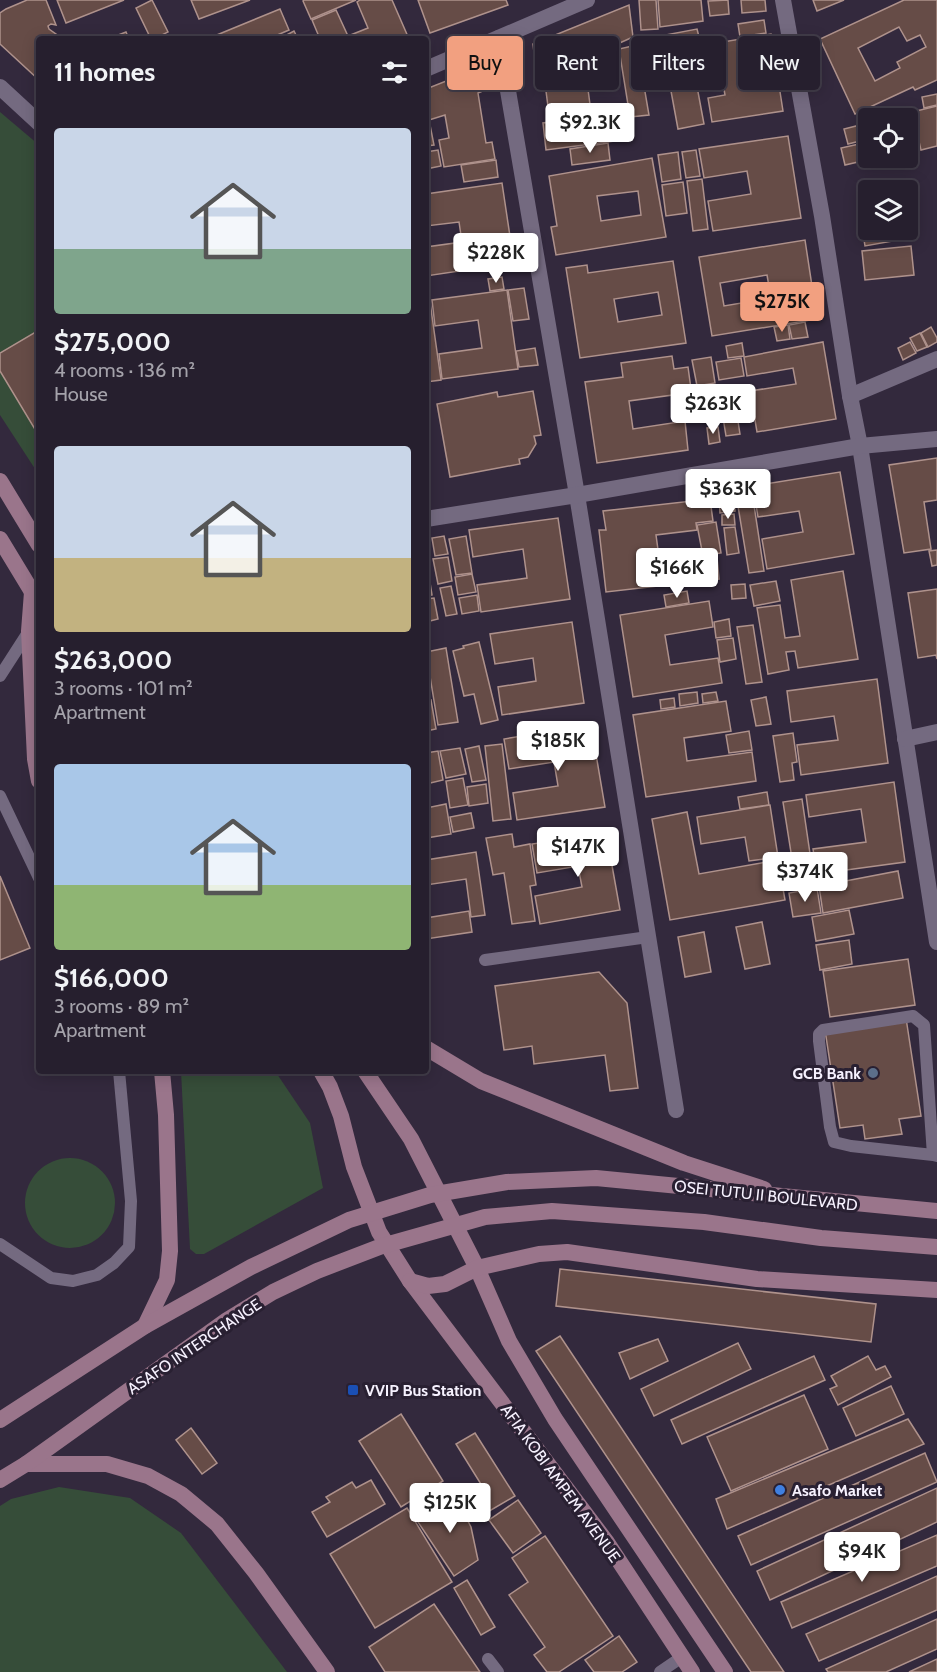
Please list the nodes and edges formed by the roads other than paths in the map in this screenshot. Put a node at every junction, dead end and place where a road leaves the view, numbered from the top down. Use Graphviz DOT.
graph roads {
  1 [pos="587,0"];
  2 [pos="783,0"];
  3 [pos="504,36"];
  4 [pos="447,60"];
  5 [pos="429,68"];
  6 [pos="0,87"];
  7 [pos="508,90"];
  8 [pos="36,120"];
  9 [pos="937,359"];
  10 [pos="850,396"];
  11 [pos="937,439"];
  12 [pos="860,446"];
  13 [pos="0,481"];
  14 [pos="577,495"];
  15 [pos="429,519"];
  16 [pos="0,539"];
  17 [pos="36,540"];
  18 [pos="36,597"];
  19 [pos="29,631"];
  20 [pos="0,676"];
  21 [pos="937,732"];
  22 [pos="905,739"];
  23 [pos="36,764"];
  24 [pos="0,796"];
  25 [pos="36,872"];
  26 [pos="648,937"];
  27 [pos="937,942"];
  28 [pos="485,960"];
  29 [pos="429,1050"];
  30 [pos="119,1074"];
  31 [pos="162,1074"];
  32 [pos="323,1074"];
  33 [pos="367,1074"];
  34 [pos="676,1110"];
  35 [pos="935,1156"];
  36 [pos="788,1197"];
  37 [pos="929,1211"];
  38 [pos="616,1217"];
  39 [pos="0,1244"];
  40 [pos="937,1247"];
  41 [pos="477,1268"];
  42 [pos="410,1281"];
  43 [pos="937,1290"];
  44 [pos="145,1326"];
  45 [pos="0,1420"];
  46 [pos="26,1464"];
  47 [pos="0,1480"];
  48 [pos="682,1657"];
  49 [pos="488,1659"];
  50 [pos="327,1672"];
  51 [pos="498,1672"];
  52 [pos="660,1672"];
  53 [pos="692,1672"];
  54 [pos="725,1672"];
  1 -- 3 [label="street"];
  2 -- 10 [label="street"];
  4 -- 5 [label="street"];
  6 -- 8 [label="street"];
  7 -- 14 [label="street"];
  9 -- 10 [label="street"];
  10 -- 12 [label="street"];
  11 -- 12 [label="street"];
  12 -- 14 [label="street"];
  12 -- 22 [label="street"];
  13 -- 17 [label="main road"];
  14 -- 15 [label="street"];
  14 -- 26 [label="street"];
  16 -- 18 [label="main road"];
  18 -- 19 [label="main road"];
  19 -- 20 [label="lane"];
  19 -- 23 [label="main road"];
  21 -- 22 [label="street"];
  22 -- 27 [label="street"];
  24 -- 25 [label="lane"];
  26 -- 28 [label="lane"];
  26 -- 34 [label="street"];
  29 -- 36 [label="main road"];
  30 -- 39 [label="lane"];
  31 -- 44 [label="main road"];
  32 -- 42 [label="main road, AFIA KOBI AMPEM AVENUE"];
  33 -- 41 [label="main road, AFIA KOBI AMPEM AVENUE"];
  35 -- 35 [label="lane"];
  36 -- 37 [label="main road, OSEI TUTU II BOULEVARD"];
  36 -- 44 [label="main road, OSEI TUTU II BOULEVARD"];
  38 -- 40 [label="main road, OSEI TUTU II BOULEVARD"];
  38 -- 46 [label="main road, ASAFO INTERCHANGE"];
  41 -- 42 [label="main road"];
  41 -- 43 [label="main road"];
  41 -- 54 [label="main road, AFIA KOBI AMPEM AVENUE"];
  42 -- 48 [label="main road, AFIA KOBI AMPEM AVENUE"];
  44 -- 45 [label="main road"];
  46 -- 47 [label="main road, ASAFO INTERCHANGE"];
  46 -- 50 [label="main road"];
  48 -- 52 [label="lane"];
  48 -- 53 [label="main road, AFIA KOBI AMPEM AVENUE"];
  49 -- 51 [label="lane"];
}
